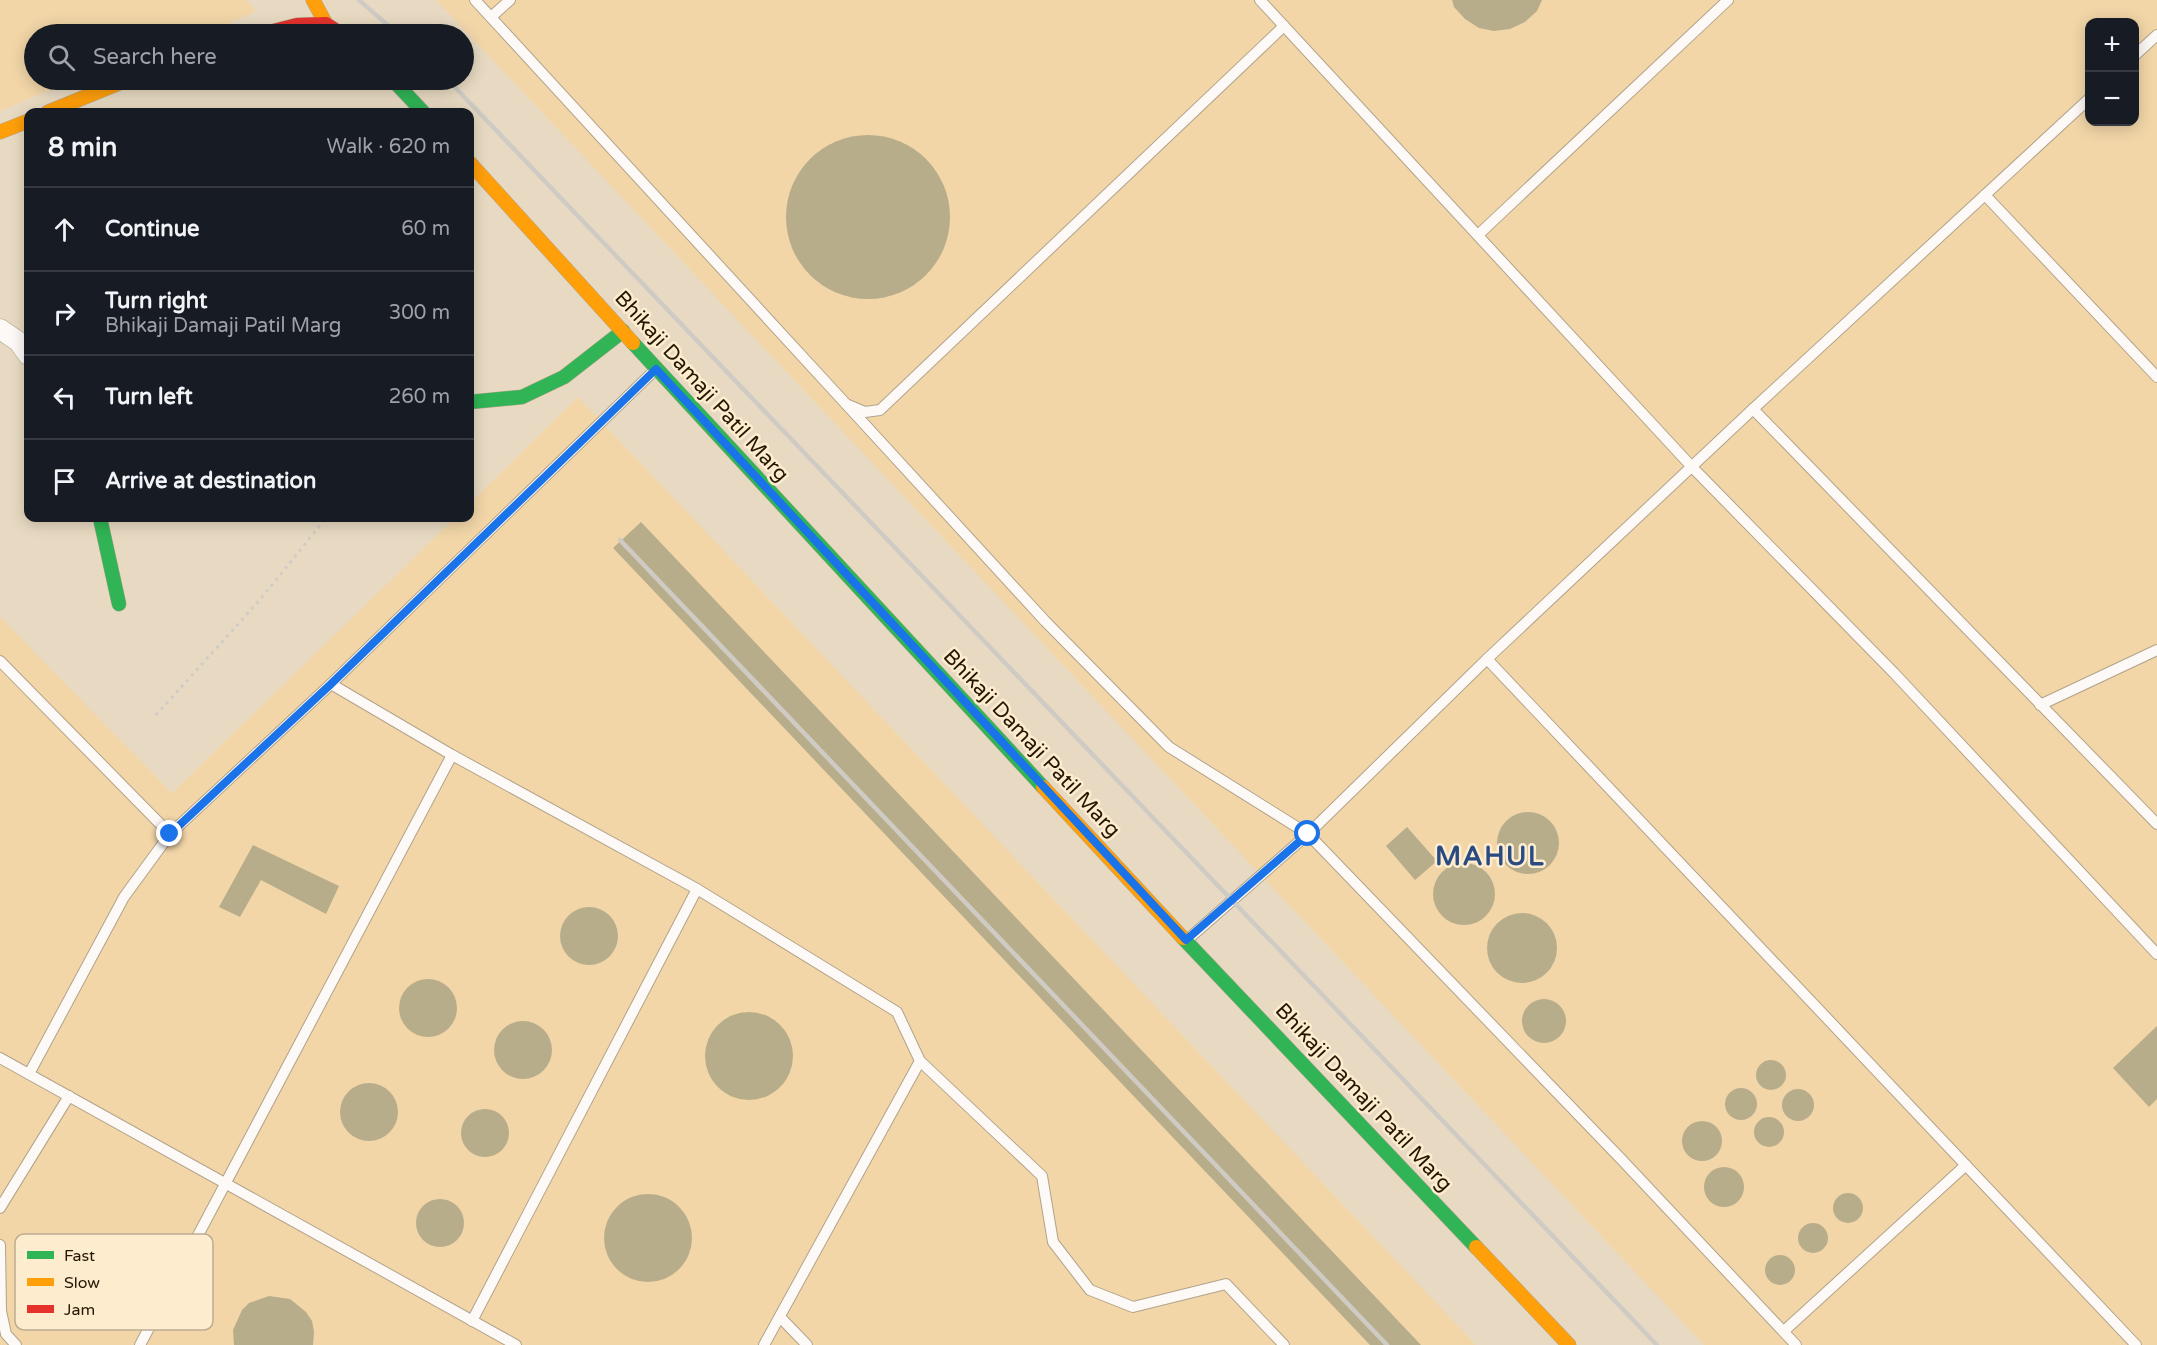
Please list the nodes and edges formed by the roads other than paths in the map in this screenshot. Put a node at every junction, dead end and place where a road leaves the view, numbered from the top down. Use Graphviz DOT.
graph roads {
  1 [pos="313,0"];
  2 [pos="475,0"];
  3 [pos="510,0"];
  4 [pos="1260,0"];
  5 [pos="1728,0"];
  6 [pos="492,17"];
  7 [pos="326,24"];
  8 [pos="1284,26"];
  9 [pos="2157,35"];
  10 [pos="2139,51"];
  11 [pos="102,90"];
  12 [pos="402,90"];
  13 [pos="2085,103"];
  14 [pos="58,108"];
  15 [pos="419,108"];
  16 [pos="24,123"];
  17 [pos="0,132"];
  18 [pos="474,167"];
  19 [pos="1985,195"];
  20 [pos="1478,235"];
  21 [pos="0,329"];
  22 [pos="623,331"];
  23 [pos="24,349"];
  24 [pos="656,369"];
  25 [pos="2157,377"];
  26 [pos="474,402"];
  27 [pos="846,404"];
  28 [pos="1753,409"];
  29 [pos="1692,467"];
  30 [pos="101,522"];
  31 [pos="118,604"];
  32 [pos="2157,650"];
  33 [pos="1487,659"];
  34 [pos="0,661"];
  35 [pos="331,684"];
  36 [pos="2040,705"];
  37 [pos="452,755"];
  38 [pos="2157,824"];
  39 [pos="170,834"];
  40 [pos="1308,834"];
  41 [pos="697,889"];
  42 [pos="1186,940"];
  43 [pos="2157,954"];
  44 [pos="0,1058"];
  45 [pos="920,1061"];
  46 [pos="29,1074"];
  47 [pos="69,1096"];
  48 [pos="1966,1165"];
  49 [pos="227,1184"];
  50 [pos="0,1208"];
  51 [pos="200,1234"];
  52 [pos="0,1245"];
  53 [pos="780,1317"];
  54 [pos="472,1322"];
  55 [pos="149,1330"];
  56 [pos="1784,1331"];
  57 [pos="16,1345"];
  58 [pos="141,1345"];
  59 [pos="516,1345"];
  60 [pos="764,1345"];
  61 [pos="807,1345"];
  62 [pos="1284,1345"];
  63 [pos="1569,1345"];
  64 [pos="1796,1345"];
  65 [pos="2136,1345"];
  1 -- 7 [label="street"];
  2 -- 6 [label="lane"];
  3 -- 6 [label="lane"];
  4 -- 8 [label="lane"];
  5 -- 20 [label="lane"];
  6 -- 27 [label="lane"];
  8 -- 20 [label="lane"];
  8 -- 27 [label="lane"];
  9 -- 10 [label="lane"];
  11 -- 14 [label="street"];
  12 -- 15 [label="street"];
  13 -- 19 [label="lane"];
  16 -- 17 [label="street"];
  18 -- 22 [label="street, Bhikaji Damaji Patil Marg"];
  19 -- 25 [label="lane"];
  19 -- 28 [label="lane"];
  20 -- 29 [label="lane"];
  21 -- 23 [label="street"];
  22 -- 24 [label="street, Bhikaji Damaji Patil Marg"];
  22 -- 26 [label="street"];
  24 -- 35 [label="lane"];
  24 -- 42 [label="street, Bhikaji Damaji Patil Marg"];
  27 -- 40 [label="lane"];
  28 -- 29 [label="lane"];
  28 -- 36 [label="lane"];
  29 -- 33 [label="lane"];
  29 -- 43 [label="lane"];
  30 -- 31 [label="street"];
  32 -- 36 [label="lane"];
  33 -- 40 [label="lane"];
  33 -- 48 [label="lane"];
  34 -- 39 [label="lane"];
  35 -- 37 [label="lane"];
  35 -- 39 [label="lane"];
  36 -- 38 [label="lane"];
  37 -- 41 [label="lane"];
  37 -- 49 [label="lane"];
  39 -- 46 [label="lane"];
  40 -- 42 [label="lane"];
  40 -- 56 [label="lane"];
  41 -- 45 [label="lane"];
  41 -- 54 [label="lane"];
  42 -- 63 [label="street, Bhikaji Damaji Patil Marg"];
  44 -- 46 [label="lane"];
  45 -- 53 [label="lane"];
  45 -- 62 [label="lane"];
  46 -- 47 [label="lane"];
  47 -- 49 [label="lane"];
  47 -- 50 [label="lane"];
  48 -- 56 [label="lane"];
  48 -- 65 [label="lane"];
  49 -- 51 [label="lane"];
  49 -- 54 [label="lane"];
  52 -- 57 [label="lane"];
  53 -- 60 [label="lane"];
  53 -- 61 [label="lane"];
  54 -- 59 [label="lane"];
  55 -- 58 [label="lane"];
  56 -- 64 [label="lane"];
}
